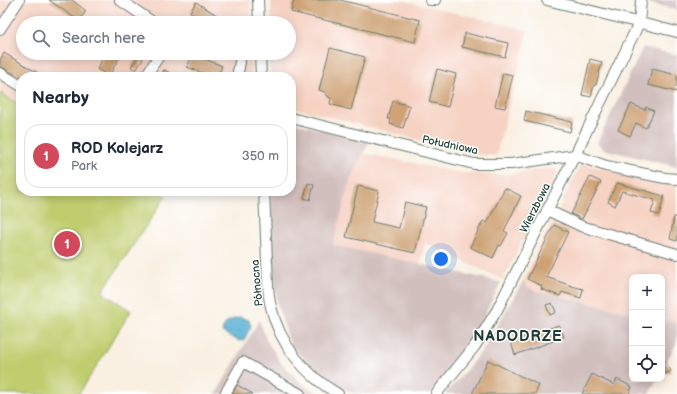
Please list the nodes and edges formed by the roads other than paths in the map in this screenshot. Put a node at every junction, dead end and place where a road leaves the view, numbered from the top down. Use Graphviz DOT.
graph roads {
  1 [pos="18,0"];
  2 [pos="120,0"];
  3 [pos="258,0"];
  4 [pos="430,0"];
  5 [pos="435,0"];
  6 [pos="547,0"];
  7 [pos="641,0"];
  8 [pos="144,16"];
  9 [pos="259,16"];
  10 [pos="639,23"];
  11 [pos="0,28"];
  12 [pos="677,32"];
  13 [pos="156,60"];
  14 [pos="260,60"];
  15 [pos="240,62"];
  16 [pos="148,72"];
  17 [pos="238,72"];
  18 [pos="261,72"];
  19 [pos="0,73"];
  20 [pos="16,83"];
  21 [pos="296,119"];
  22 [pos="575,155"];
  23 [pos="677,179"];
  24 [pos="264,196"];
  25 [pos="547,210"];
  26 [pos="677,254"];
  27 [pos="327,391"];
  28 [pos="225,394"];
  29 [pos="300,394"];
  30 [pos="338,394"];
  31 [pos="436,394"];
  1 -- 11 [label="street"];
  2 -- 8 [label="street"];
  3 -- 9 [label="street"];
  4 -- 5 [label="street"];
  6 -- 10 [label="street"];
  7 -- 10 [label="street"];
  10 -- 12 [label="street"];
  10 -- 22 [label="street, Wierzbowa"];
  13 -- 16 [label="street"];
  14 -- 18 [label="street"];
  15 -- 17 [label="street"];
  19 -- 20 [label="street"];
  21 -- 22 [label="street, Południowa"];
  22 -- 23 [label="street, Południowa"];
  22 -- 25 [label="street, Wierzbowa"];
  24 -- 27 [label="street, Północna"];
  25 -- 26 [label="street"];
  25 -- 31 [label="street, Wierzbowa"];
  27 -- 30 [label="street, Północna"];
  28 -- 29 [label="street"];
}
